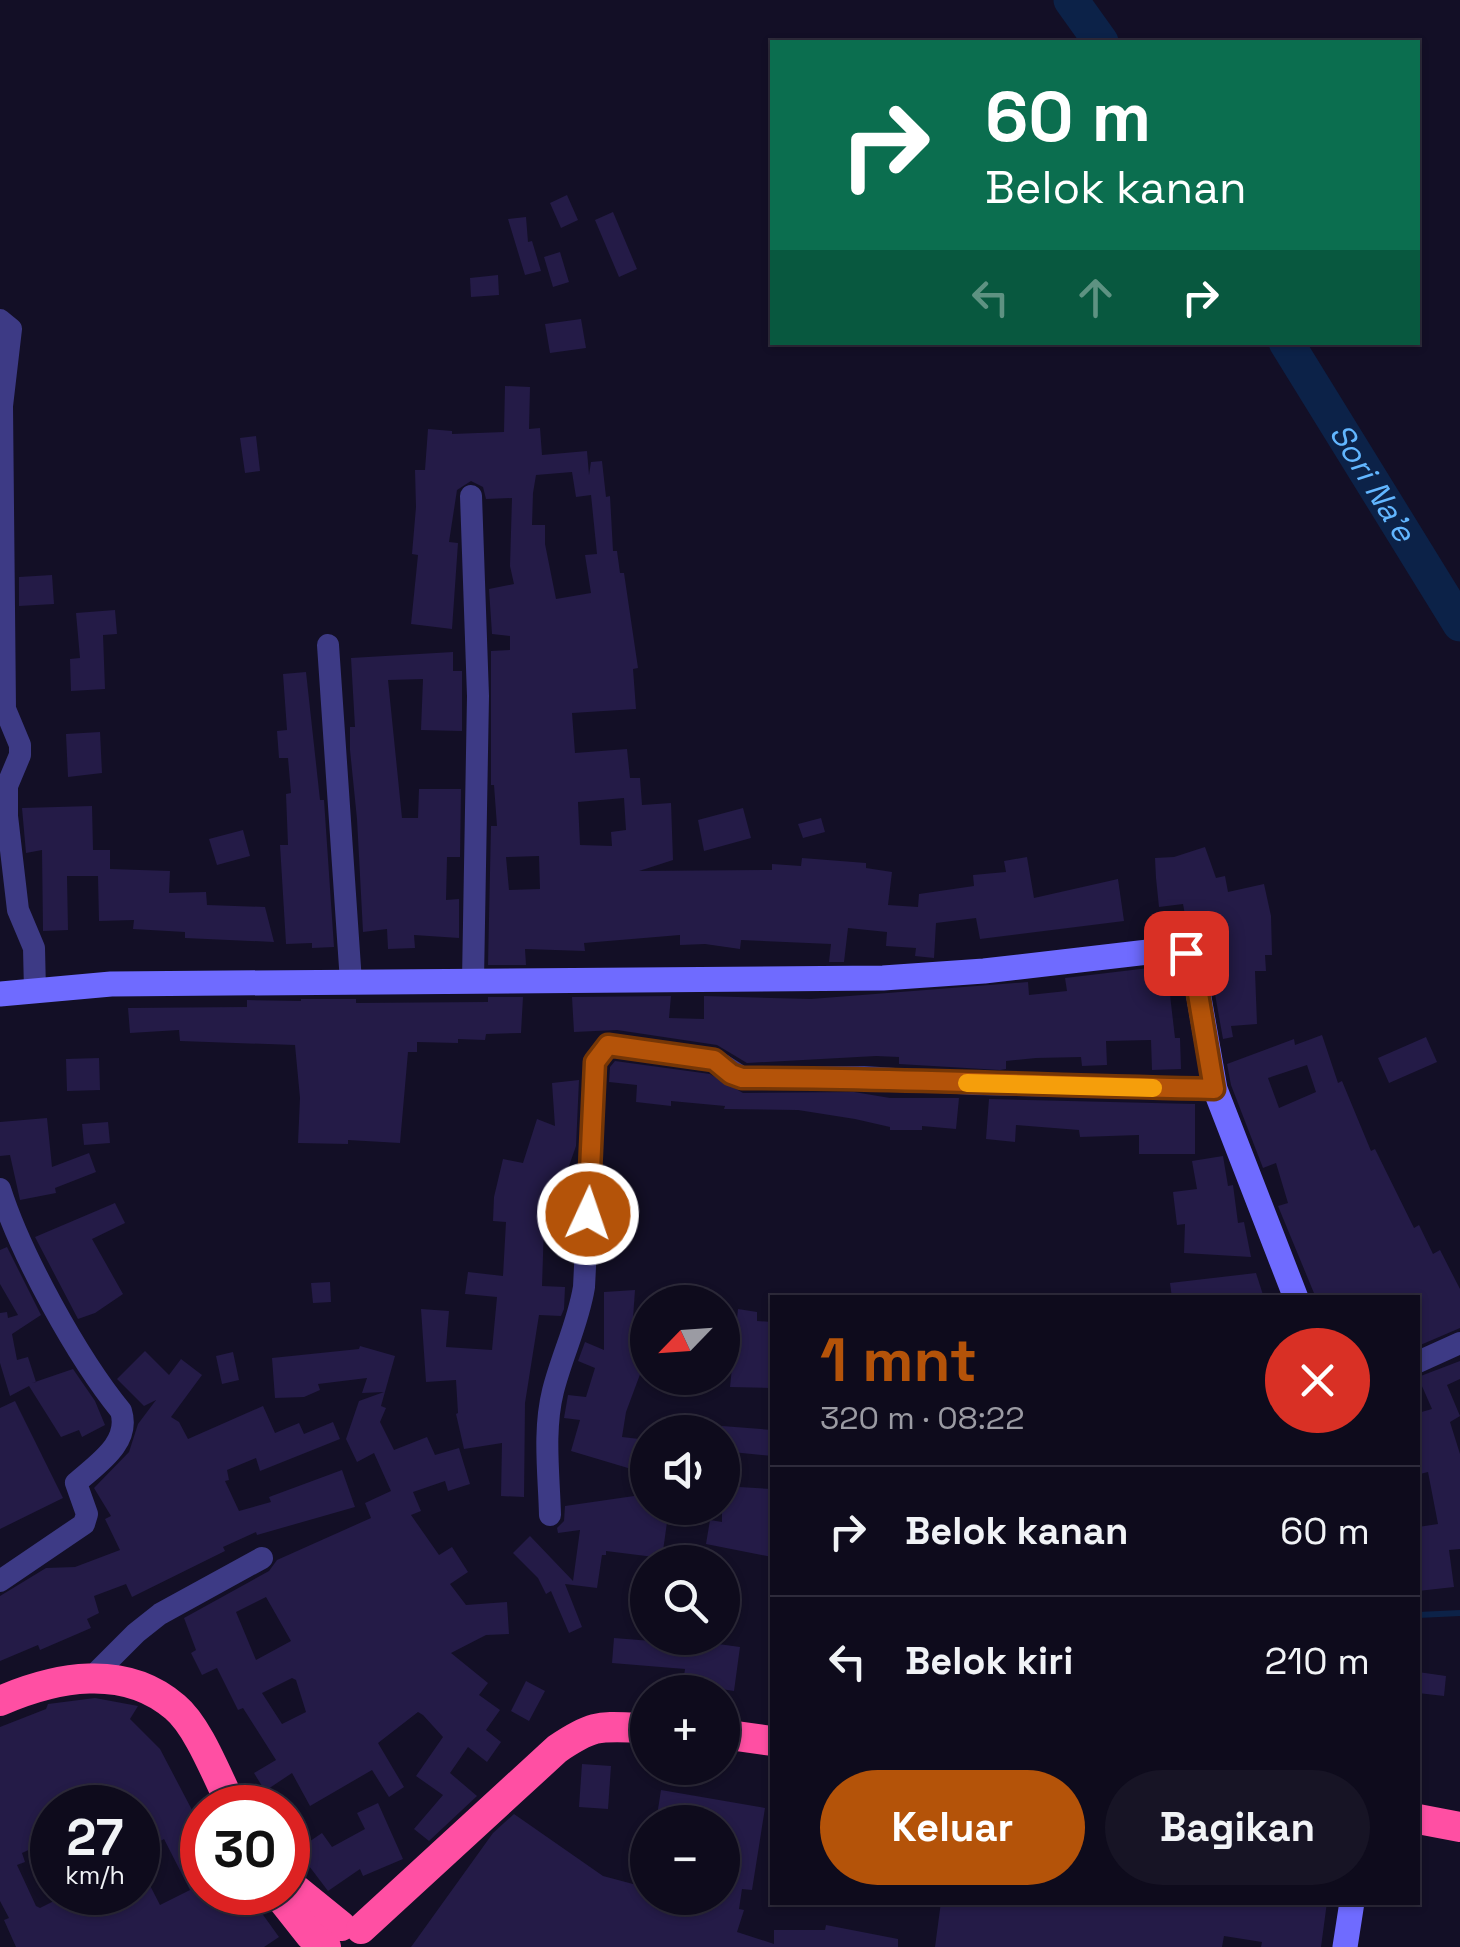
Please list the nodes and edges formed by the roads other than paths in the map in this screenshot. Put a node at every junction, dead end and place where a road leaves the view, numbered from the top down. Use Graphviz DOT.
graph roads {
  1 [pos="0,320"];
  2 [pos="472,496"];
  3 [pos="328,645"];
  4 [pos="473,980"];
  5 [pos="350,982"];
  6 [pos="35,991"];
  7 [pos="0,994"];
  8 [pos="1214,1089"];
  9 [pos="0,1189"];
  10 [pos="1295,1295"];
  11 [pos="1460,1343"];
  12 [pos="1420,1361"];
  13 [pos="550,1515"];
  14 [pos="262,1558"];
  15 [pos="0,1581"];
  16 [pos="93,1676"];
  17 [pos="0,1701"];
  18 [pos="630,1727"];
  19 [pos="740,1736"];
  20 [pos="770,1740"];
  21 [pos="221,1785"];
  22 [pos="1420,1819"];
  23 [pos="1460,1827"];
  24 [pos="310,1902"];
  25 [pos="1352,1905"];
  26 [pos="293,1915"];
  27 [pos="353,1940"];
  28 [pos="1345,1947"];
  1 -- 6 [label="street"];
  2 -- 4 [label="street"];
  3 -- 5 [label="street"];
  4 -- 5 [label="main road"];
  4 -- 8 [label="main road"];
  5 -- 6 [label="main road"];
  6 -- 7 [label="main road"];
  8 -- 10 [label="main road"];
  8 -- 13 [label="street"];
  9 -- 15 [label="street"];
  11 -- 12 [label="street"];
  14 -- 16 [label="street"];
  16 -- 17 [label="highway"];
  16 -- 21 [label="highway"];
  18 -- 27 [label="highway"];
  19 -- 20 [label="highway"];
  22 -- 23 [label="highway"];
  24 -- 27 [label="highway"];
  25 -- 28 [label="main road"];
  26 -- 27 [label="highway"];
}
